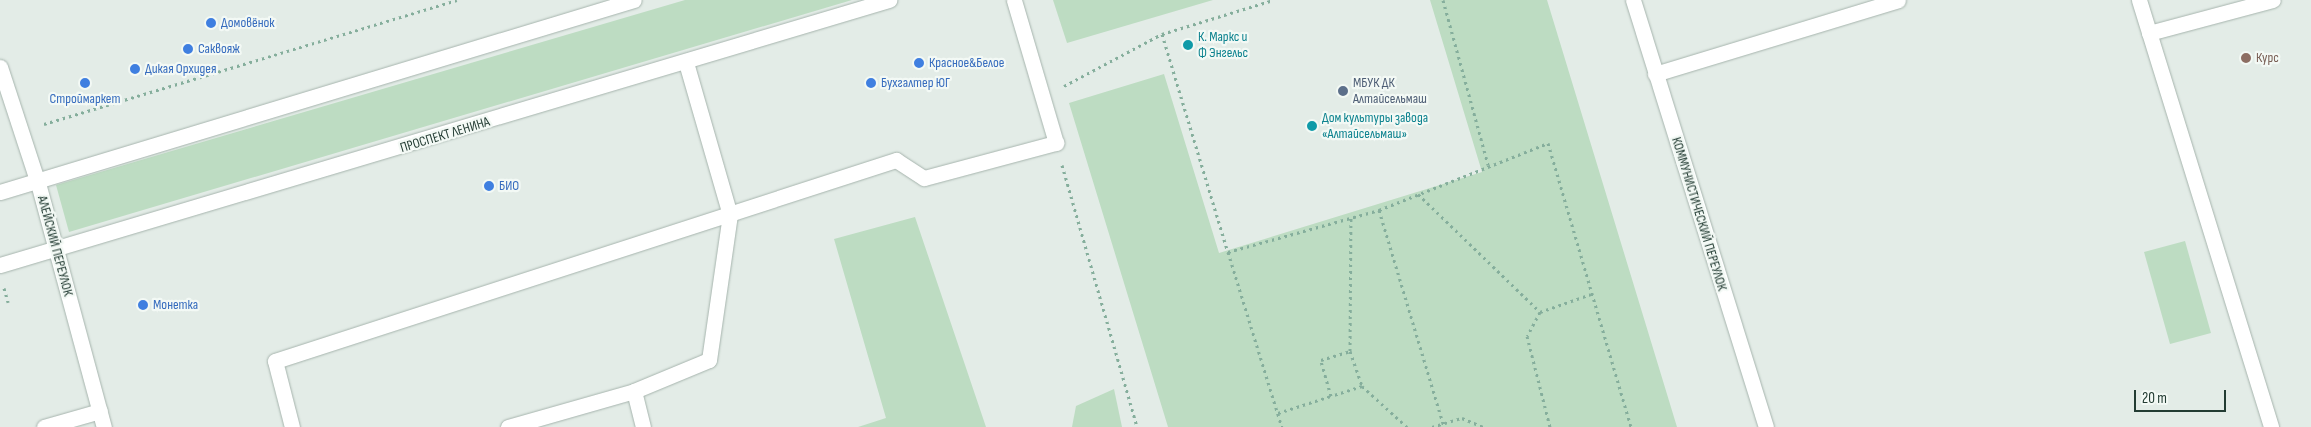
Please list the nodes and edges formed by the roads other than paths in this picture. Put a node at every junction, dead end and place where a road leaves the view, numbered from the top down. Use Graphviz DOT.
graph roads {
  1 [pos="634,0"];
  2 [pos="889,0"];
  3 [pos="1014,0"];
  4 [pos="1633,0"];
  5 [pos="1898,0"];
  6 [pos="2139,0"];
  7 [pos="2273,0"];
  8 [pos="2149,33"];
  9 [pos="686,62"];
  10 [pos="0,67"];
  11 [pos="1655,74"];
  12 [pos="37,181"];
  13 [pos="0,192"];
  14 [pos="730,215"];
  15 [pos="56,248"];
  16 [pos="0,265"];
  17 [pos="634,391"];
  18 [pos="100,411"];
  19 [pos="44,427"];
  20 [pos="104,427"];
  21 [pos="292,427"];
  22 [pos="508,427"];
  23 [pos="643,427"];
  24 [pos="1766,427"];
  25 [pos="2271,427"];
  1 -- 12 [label="main road"];
  2 -- 9 [label="main road, ПРОСПЕКТ ЛЕНИНА"];
  3 -- 14 [label="main road"];
  4 -- 11 [label="main road, КОММУНИСТИЧЕСКИЙ ПЕРЕУЛОК"];
  5 -- 11 [label="main road"];
  6 -- 8 [label="main road"];
  7 -- 8 [label="main road"];
  8 -- 25 [label="main road"];
  9 -- 14 [label="main road"];
  9 -- 15 [label="main road, ПРОСПЕКТ ЛЕНИНА"];
  10 -- 12 [label="main road, АЛЕЙСКИЙ ПЕРЕУЛОК"];
  11 -- 24 [label="main road, КОММУНИСТИЧЕСКИЙ ПЕРЕУЛОК"];
  12 -- 13 [label="main road"];
  12 -- 15 [label="main road, АЛЕЙСКИЙ ПЕРЕУЛОК"];
  14 -- 17 [label="main road"];
  14 -- 21 [label="main road"];
  15 -- 16 [label="main road, ПРОСПЕКТ ЛЕНИНА"];
  15 -- 18 [label="main road, АЛЕЙСКИЙ ПЕРЕУЛОК"];
  17 -- 22 [label="main road"];
  17 -- 23 [label="main road"];
  18 -- 19 [label="main road"];
  18 -- 20 [label="main road, АЛЕЙСКИЙ ПЕРЕУЛОК"];
}
